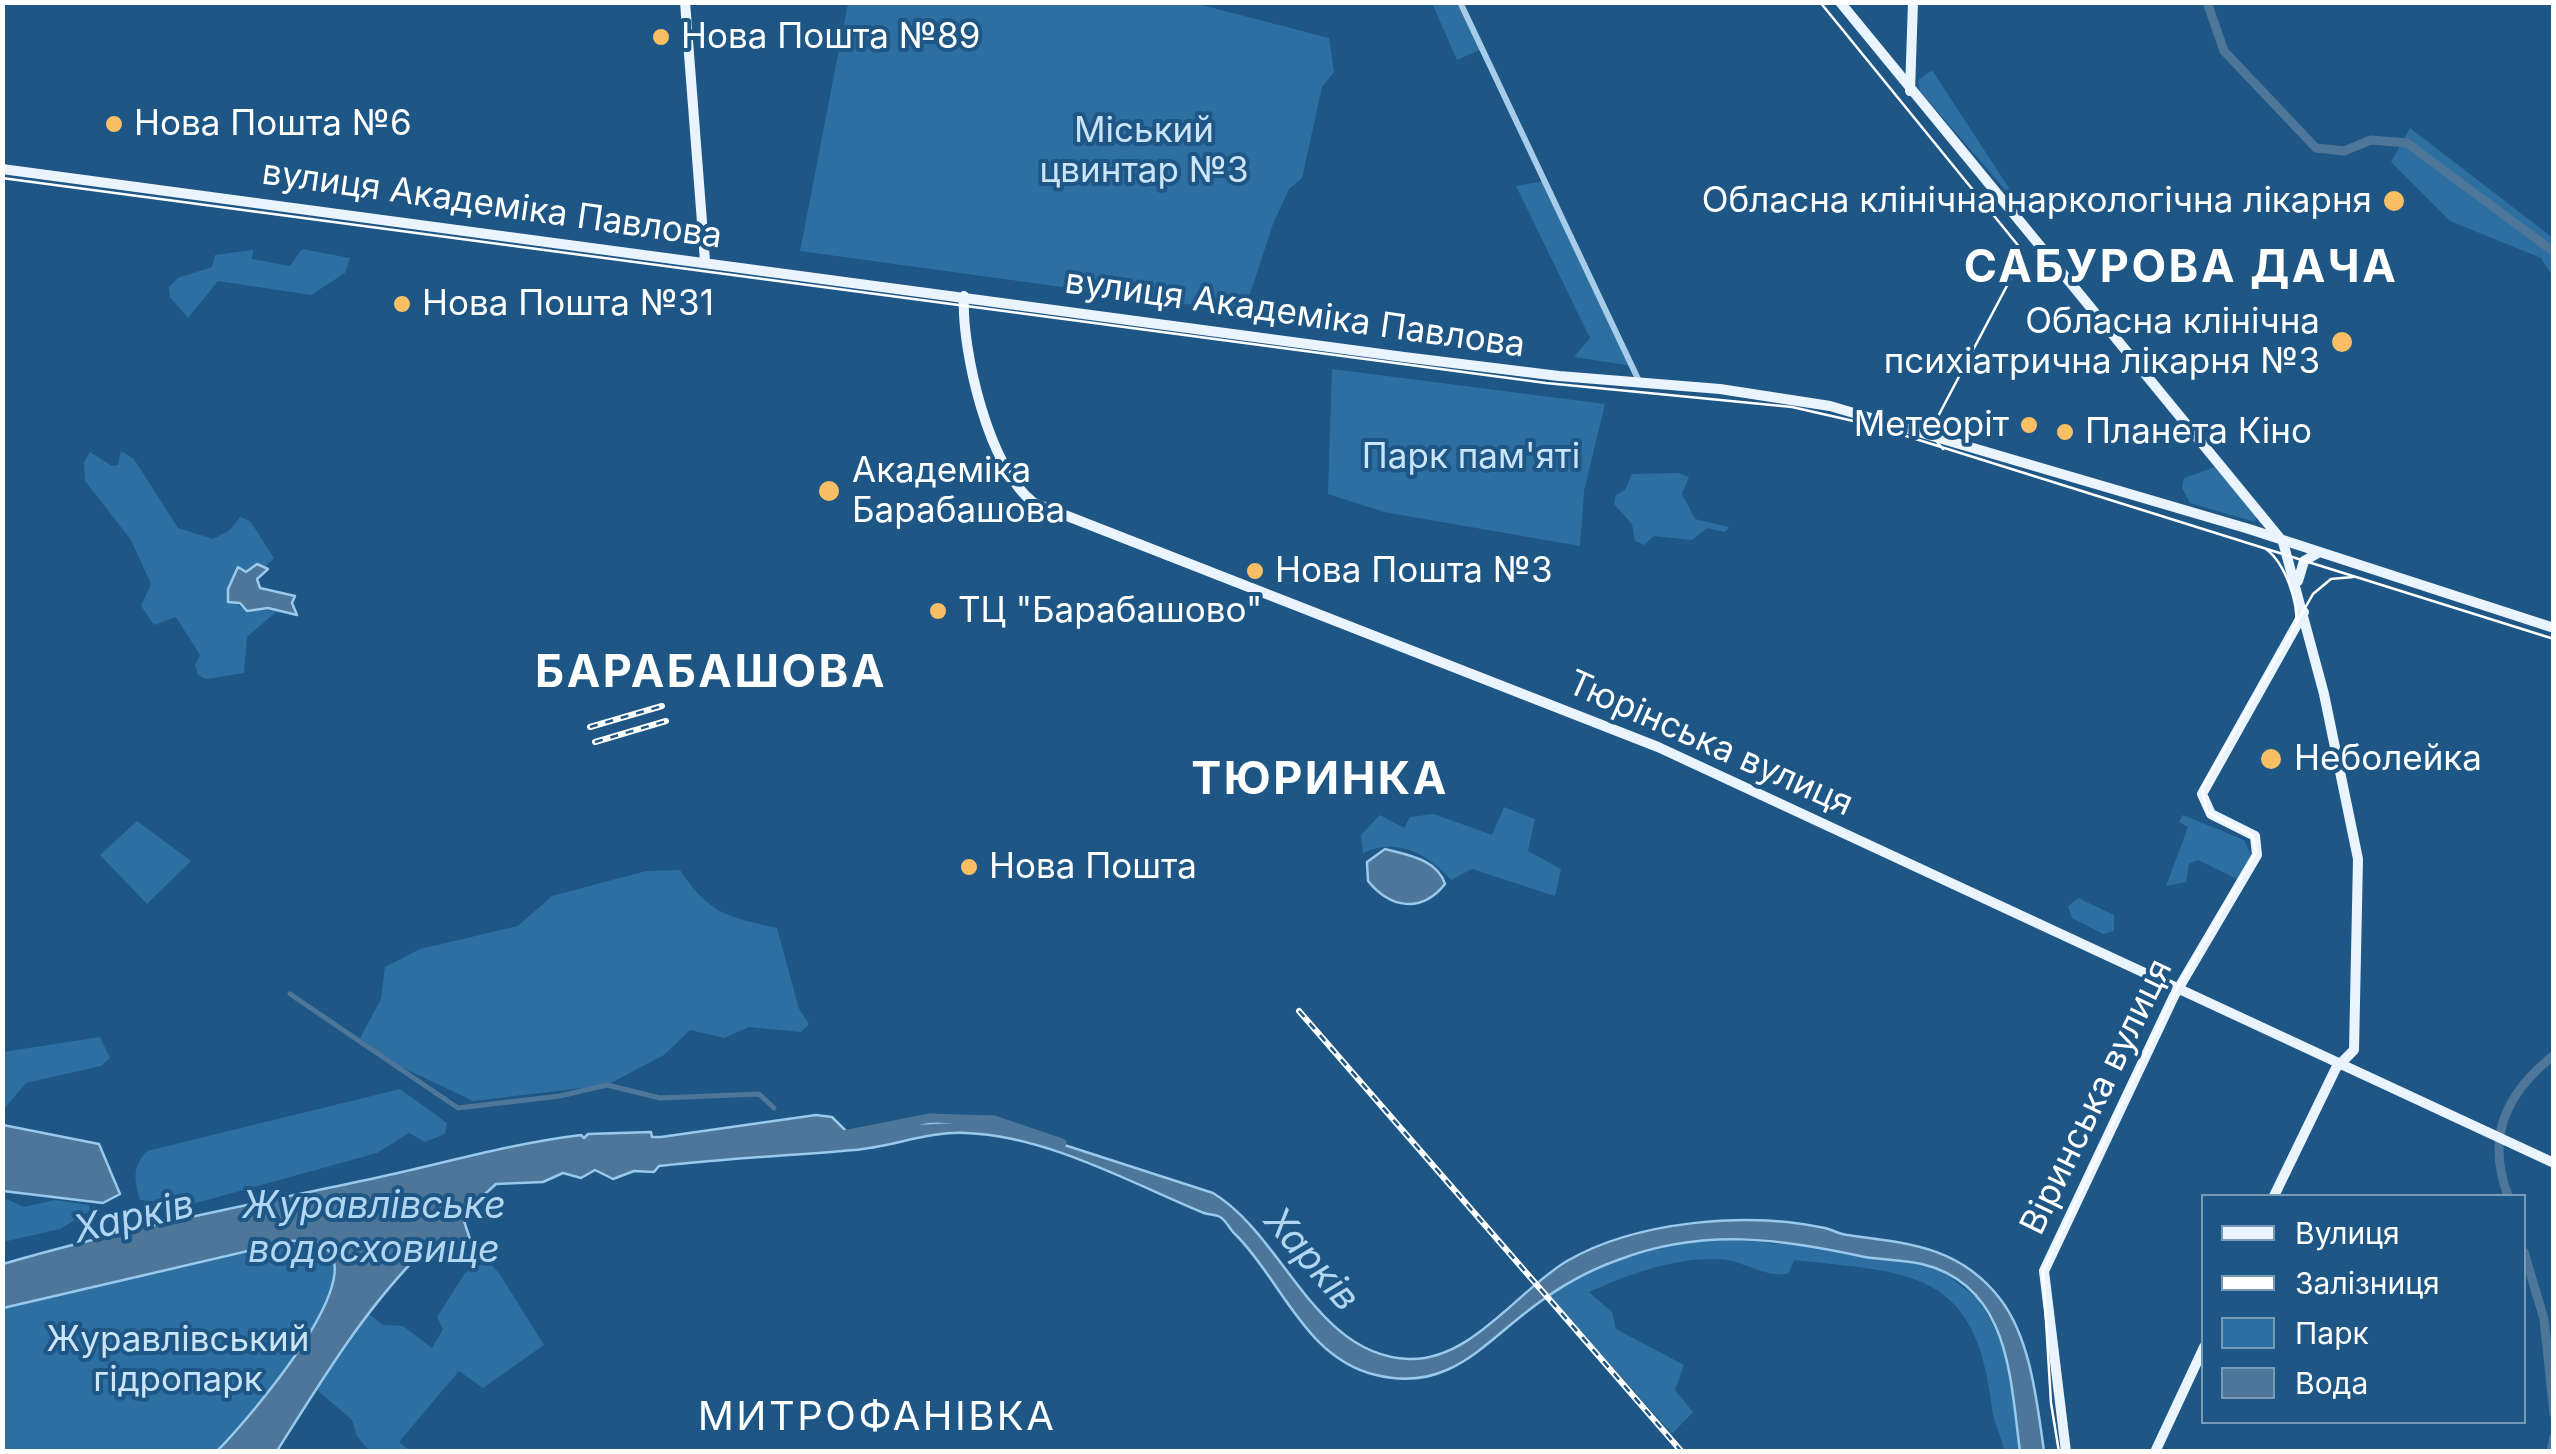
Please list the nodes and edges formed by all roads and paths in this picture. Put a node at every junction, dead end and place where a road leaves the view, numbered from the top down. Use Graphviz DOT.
graph roads {
  1 [pos="685,2"];
  2 [pos="1460,2"];
  3 [pos="1840,2"];
  4 [pos="1913,2"];
  5 [pos="1910,92"];
  6 [pos="2,169"];
  7 [pos="704,261"];
  8 [pos="964,296"];
  9 [pos="1639,381"];
  10 [pos="2259,512"];
  11 [pos="2249,529"];
  12 [pos="2284,542"];
  13 [pos="2320,553"];
  14 [pos="2297,586"];
  15 [pos="2304,612"];
  16 [pos="2554,628"];
  17 [pos="2178,988"];
  18 [pos="2341,1064"];
  19 [pos="2554,1163"];
  20 [pos="2275,1194"];
  21 [pos="2201,1353"];
  22 [pos="2066,1452"];
  23 [pos="2155,1452"];
  1 -- 7 [label="main road"];
  2 -- 9 [label="street"];
  3 -- 5 [label="main road"];
  4 -- 5 [label="main road"];
  5 -- 10 [label="main road"];
  6 -- 7 [label="main road, вулиця Академіка Павлова"];
  7 -- 8 [label="main road, вулиця Академіка Павлова"];
  8 -- 9 [label="main road, вулиця Академіка Павлова"];
  8 -- 17 [label="main road, Тюрінська вулиця"];
  9 -- 11 [label="main road, вулиця Академіка Павлова"];
  10 -- 11 [label="main road"];
  10 -- 12 [label="main road"];
  11 -- 12 [label="main road, вулиця Академіка Павлова"];
  12 -- 13 [label="main road, вулиця Академіка Павлова"];
  12 -- 14 [label="main road"];
  13 -- 14 [label="main road"];
  13 -- 16 [label="main road, вулиця Академіка Павлова"];
  14 -- 15 [label="main road"];
  15 -- 17 [label="main road, Віринська вулиця"];
  15 -- 18 [label="main road"];
  17 -- 18 [label="main road, Тюрінська вулиця"];
  17 -- 22 [label="main road, Віринська вулиця"];
  18 -- 19 [label="main road, Тюрінська вулиця"];
  18 -- 20 [label="main road"];
  21 -- 23 [label="main road"];
}
